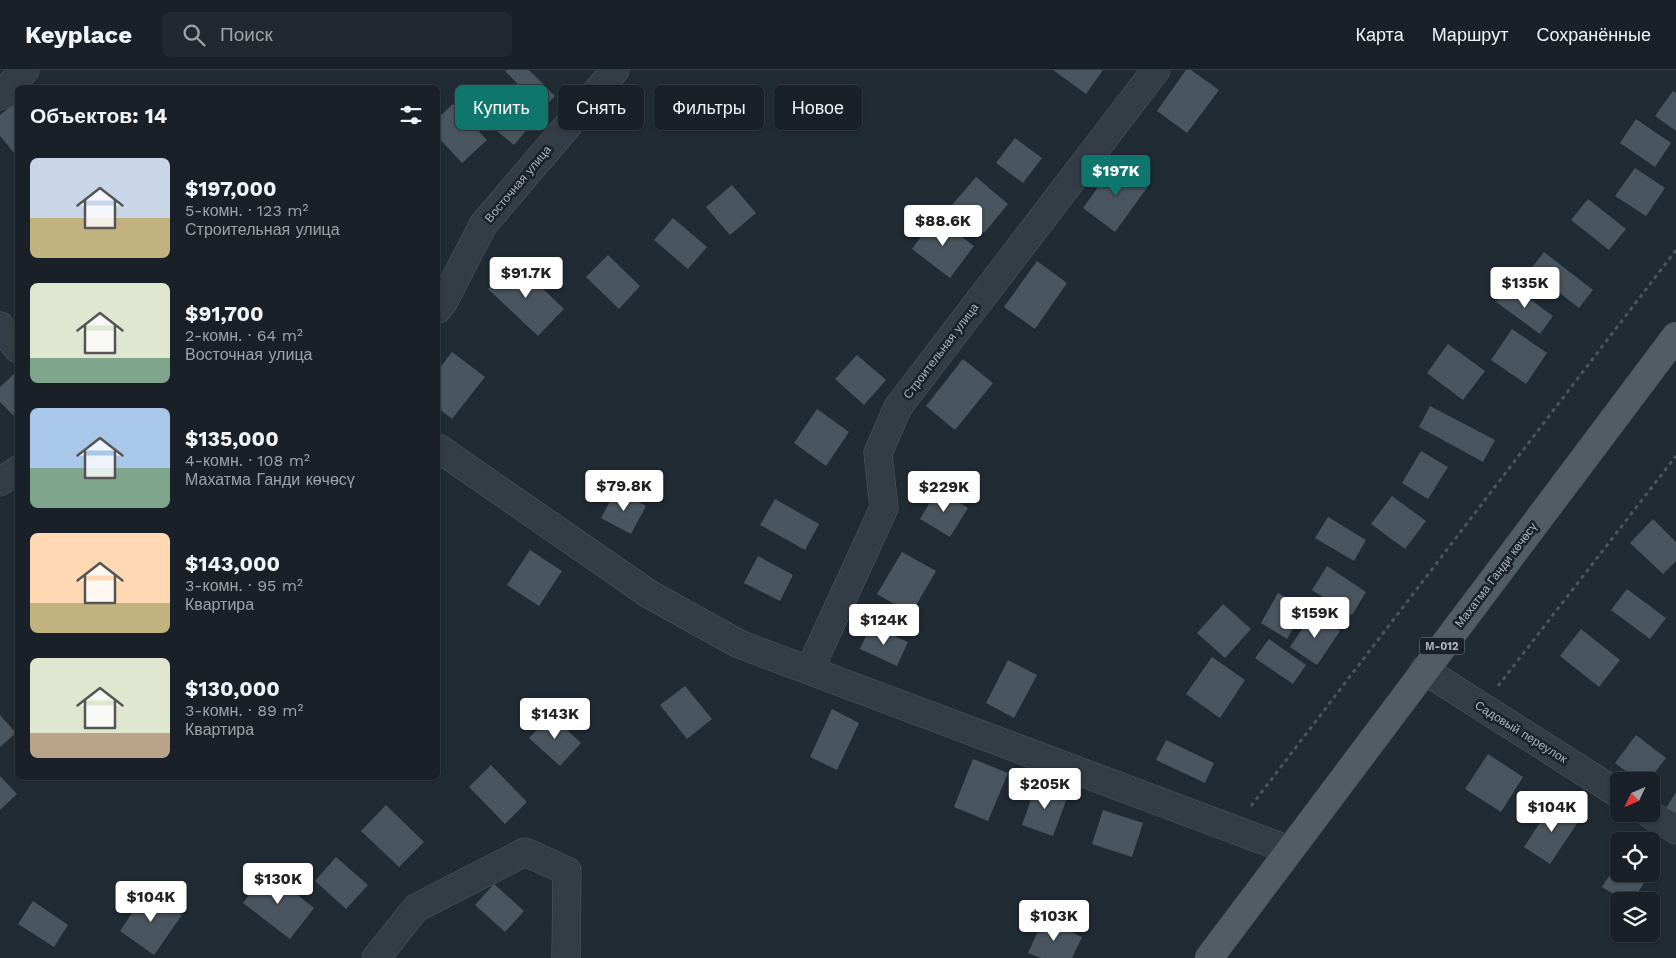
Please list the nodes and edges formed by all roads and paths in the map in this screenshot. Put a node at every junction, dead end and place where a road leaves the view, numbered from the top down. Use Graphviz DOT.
graph roads {
  1 [pos="25,70"];
  2 [pos="615,70"];
  3 [pos="1156,70"];
  4 [pos="0,96"];
  5 [pos="1676,250"];
  6 [pos="440,305"];
  7 [pos="0,326"];
  8 [pos="1676,336"];
  9 [pos="15,344"];
  10 [pos="440,449"];
  11 [pos="1676,456"];
  12 [pos="15,472"];
  13 [pos="0,482"];
  14 [pos="810,669"];
  15 [pos="1424,670"];
  16 [pos="1482,707"];
  17 [pos="1610,788"];
  18 [pos="1660,820"];
  19 [pos="1234,829"];
  20 [pos="1676,830"];
  21 [pos="1289,850"];
  22 [pos="376,958"];
  23 [pos="566,958"];
  24 [pos="1208,958"];
  1 -- 4 [label="street"];
  2 -- 6 [label="street, Восточная улица"];
  3 -- 14 [label="street, Строительная улица"];
  5 -- 19 [label="path"];
  7 -- 9 [label="street"];
  8 -- 15 [label="main road, Махатма Ганди көчөсү / М-012"];
  10 -- 14 [label="street"];
  11 -- 16 [label="path"];
  12 -- 13 [label="street"];
  14 -- 19 [label="street"];
  15 -- 16 [label="street, Садовый переулок"];
  15 -- 21 [label="main road, Махатма Ганди көчөсү / М-012"];
  16 -- 17 [label="street, Садовый переулок"];
  18 -- 20 [label="street"];
  19 -- 21 [label="street"];
  21 -- 24 [label="main road, Махатма Ганди көчөсү / М-012"];
  22 -- 23 [label="street"];
}
